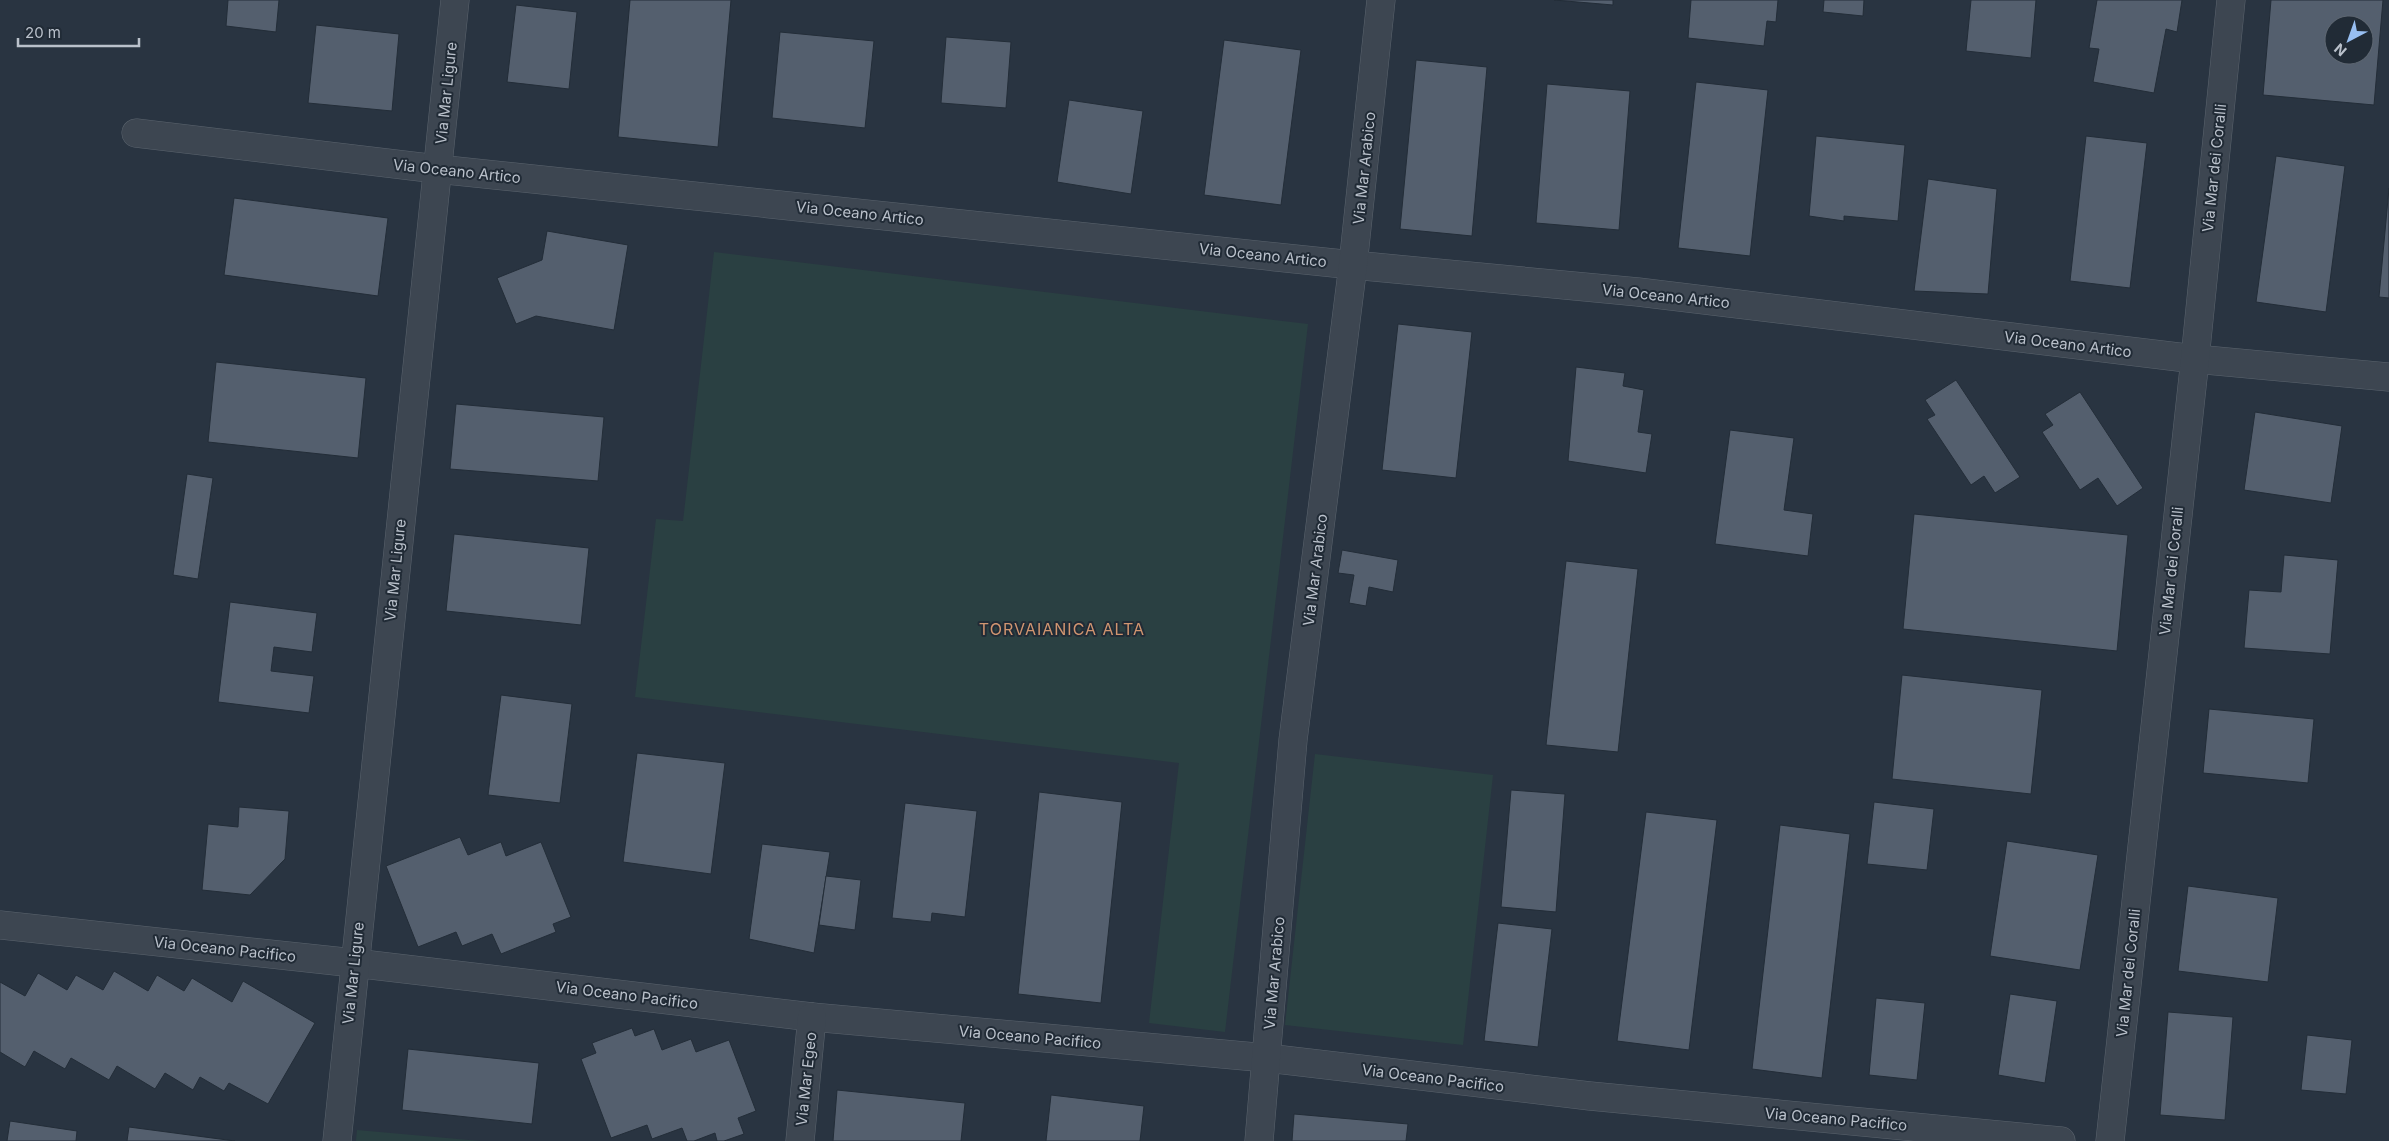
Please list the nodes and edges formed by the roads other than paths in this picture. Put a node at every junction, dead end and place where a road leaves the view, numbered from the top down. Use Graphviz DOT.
graph roads {
  1 [pos="455,0"];
  2 [pos="1381,0"];
  3 [pos="2231,0"];
  4 [pos="136,133"];
  5 [pos="437,169"];
  6 [pos="1354,265"];
  7 [pos="2195,359"];
  8 [pos="2389,377"];
  9 [pos="0,925"];
  10 [pos="354,963"];
  11 [pos="812,1017"];
  12 [pos="1267,1058"];
  13 [pos="337,1141"];
  14 [pos="800,1141"];
  15 [pos="1260,1141"];
  16 [pos="2061,1141"];
  17 [pos="2110,1141"];
  1 -- 5 [label="street, Via Mar Ligure"];
  2 -- 6 [label="street, Via Mar Arabico"];
  3 -- 7 [label="street, Via Mar dei Coralli"];
  4 -- 5 [label="street, Via Oceano Artico"];
  5 -- 6 [label="street, Via Oceano Artico"];
  5 -- 10 [label="street, Via Mar Ligure"];
  6 -- 7 [label="street, Via Oceano Artico"];
  6 -- 12 [label="street, Via Mar Arabico"];
  7 -- 8 [label="street, Via Oceano Artico"];
  7 -- 17 [label="street, Via Mar dei Coralli"];
  9 -- 10 [label="street, Via Oceano Pacifico"];
  10 -- 11 [label="street, Via Oceano Pacifico"];
  10 -- 13 [label="street, Via Mar Ligure"];
  11 -- 12 [label="street, Via Oceano Pacifico"];
  11 -- 14 [label="street, Via Mar Egeo"];
  12 -- 15 [label="street, Via Mar Arabico"];
  12 -- 16 [label="street, Via Oceano Pacifico"];
}
